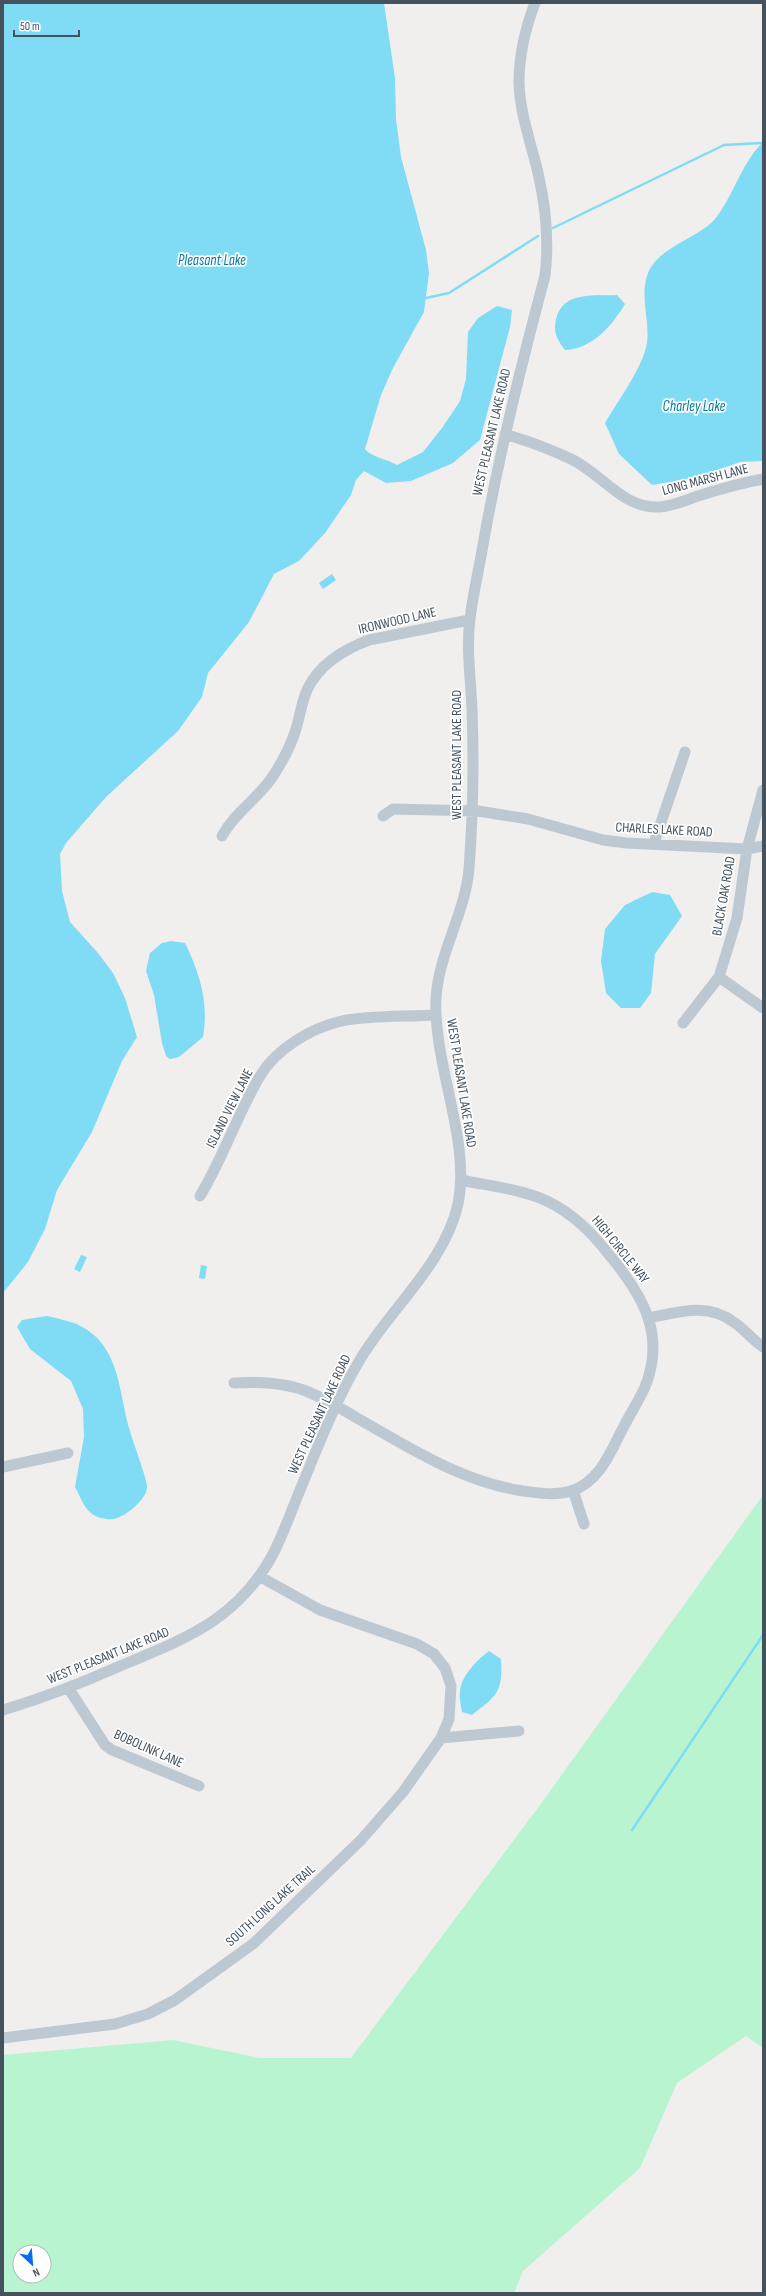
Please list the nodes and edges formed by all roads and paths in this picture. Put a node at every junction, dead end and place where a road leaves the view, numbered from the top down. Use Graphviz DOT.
graph roads {
  1 [pos="535,3"];
  2 [pos="505,434"];
  3 [pos="763,479"];
  4 [pos="469,620"];
  5 [pos="685,752"];
  6 [pos="763,790"];
  7 [pos="472,811"];
  8 [pos="383,816"];
  9 [pos="222,836"];
  10 [pos="654,843"];
  11 [pos="763,846"];
  12 [pos="747,848"];
  13 [pos="719,977"];
  14 [pos="763,1008"];
  15 [pos="436,1015"];
  16 [pos="682,1023"];
  17 [pos="461,1180"];
  18 [pos="200,1196"];
  19 [pos="649,1318"];
  20 [pos="763,1347"];
  21 [pos="234,1383"];
  22 [pos="336,1406"];
  23 [pos="68,1453"];
  24 [pos="3,1467"];
  25 [pos="574,1490"];
  26 [pos="584,1524"];
  27 [pos="259,1576"];
  28 [pos="69,1689"];
  29 [pos="3,1710"];
  30 [pos="519,1730"];
  31 [pos="441,1738"];
  32 [pos="199,1786"];
  33 [pos="3,2038"];
  1 -- 2 [label="street, WEST PLEASANT LAKE ROAD"];
  2 -- 3 [label="street, LONG MARSH LANE"];
  2 -- 4 [label="street, WEST PLEASANT LAKE ROAD"];
  4 -- 7 [label="street, WEST PLEASANT LAKE ROAD"];
  4 -- 9 [label="street, IRONWOOD LANE"];
  5 -- 10 [label="street"];
  6 -- 12 [label="street, BLACK OAK ROAD"];
  7 -- 8 [label="street, CHARLES LAKE ROAD"];
  7 -- 10 [label="street, CHARLES LAKE ROAD"];
  7 -- 15 [label="street, WEST PLEASANT LAKE ROAD"];
  10 -- 12 [label="street, CHARLES LAKE ROAD"];
  11 -- 12 [label="street, CHARLES LAKE ROAD"];
  12 -- 13 [label="street, BLACK OAK ROAD"];
  13 -- 14 [label="street"];
  13 -- 16 [label="street"];
  15 -- 17 [label="street, WEST PLEASANT LAKE ROAD"];
  15 -- 18 [label="street, ISLAND VIEW LANE"];
  17 -- 19 [label="street, HIGH CIRCLE WAY"];
  17 -- 22 [label="street, WEST PLEASANT LAKE ROAD"];
  19 -- 20 [label="street"];
  19 -- 25 [label="street, HIGH CIRCLE WAY"];
  21 -- 22 [label="street, HIGH CIRCLE WAY"];
  22 -- 25 [label="street, HIGH CIRCLE WAY"];
  22 -- 27 [label="street, WEST PLEASANT LAKE ROAD"];
  23 -- 24 [label="street"];
  25 -- 26 [label="street"];
  27 -- 28 [label="street, WEST PLEASANT LAKE ROAD"];
  27 -- 31 [label="street, SOUTH LONG LAKE TRAIL"];
  28 -- 29 [label="street, WEST PLEASANT LAKE ROAD"];
  28 -- 32 [label="street, BOBOLINK LANE"];
  30 -- 31 [label="street"];
  31 -- 33 [label="street, SOUTH LONG LAKE TRAIL"];
}
